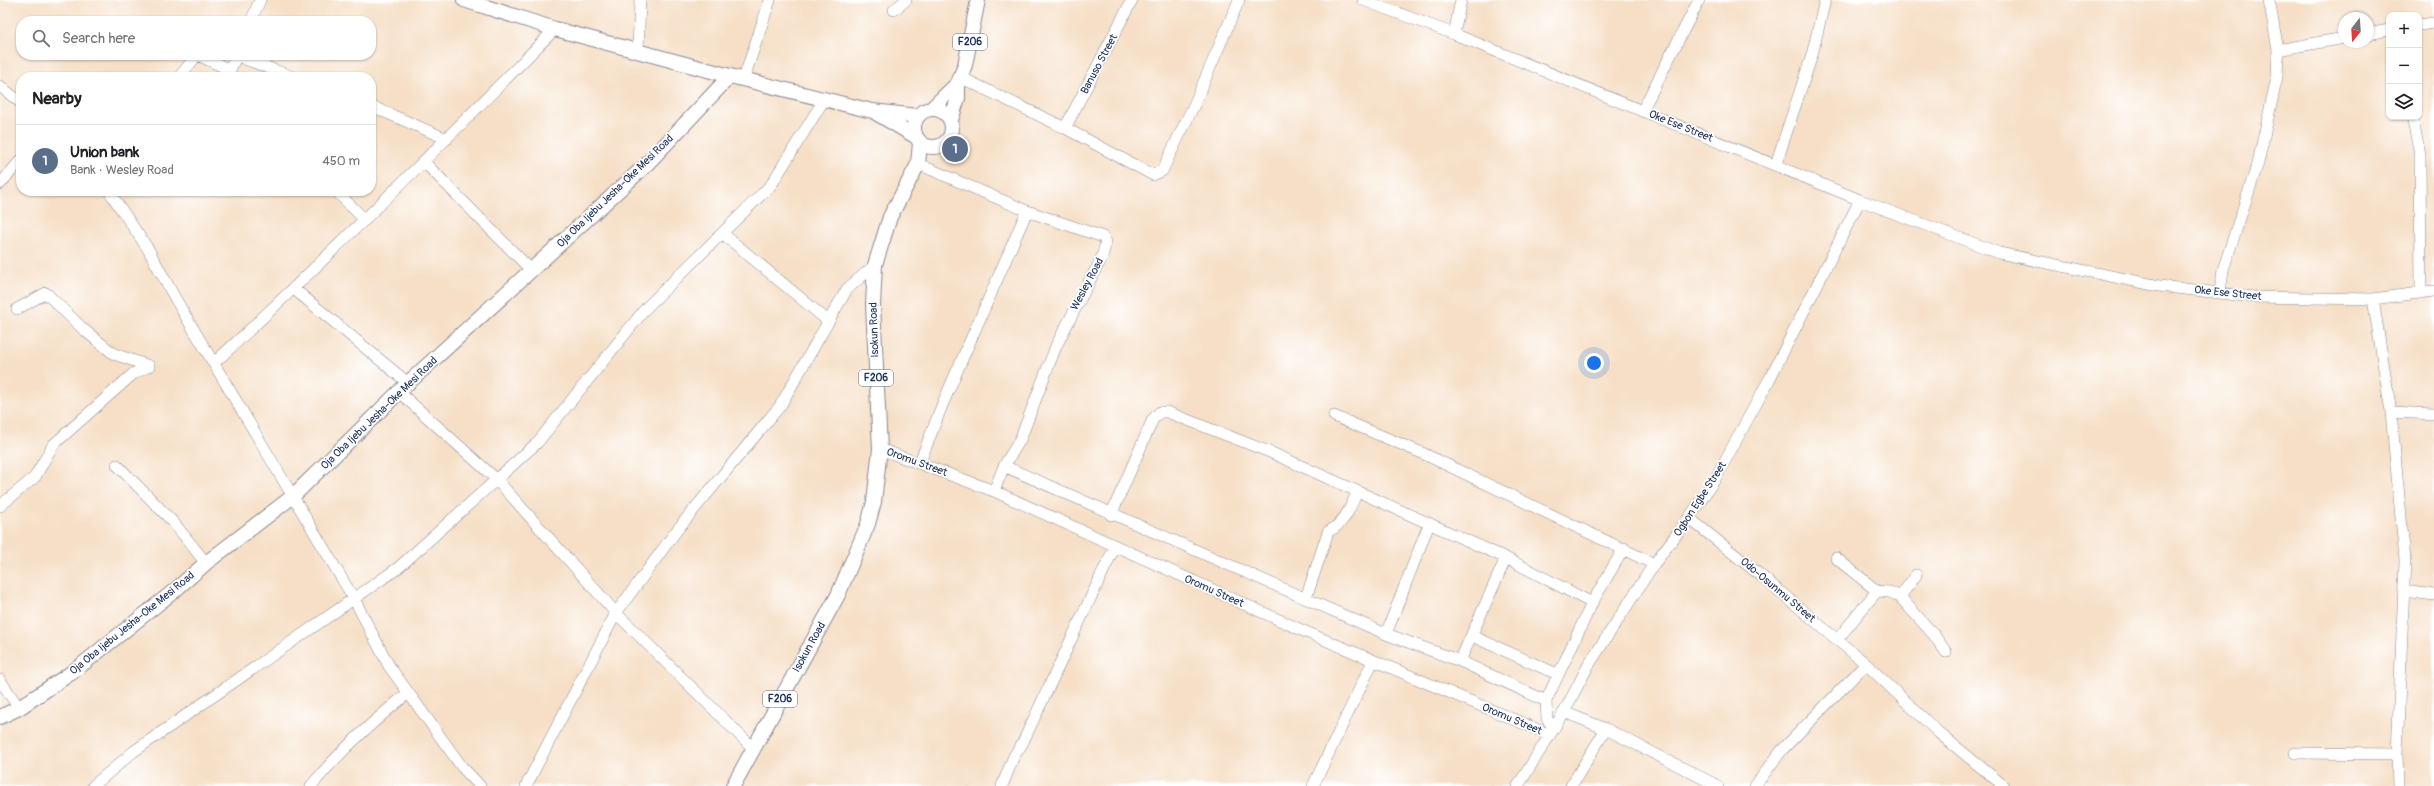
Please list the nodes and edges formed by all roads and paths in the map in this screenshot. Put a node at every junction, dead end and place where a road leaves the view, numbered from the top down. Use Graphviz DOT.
graph roads {
  1 [pos="260,0"];
  2 [pos="464,0"];
  3 [pos="640,0"];
  4 [pos="770,0"];
  5 [pos="906,0"];
  6 [pos="978,0"];
  7 [pos="1132,0"];
  8 [pos="1239,0"];
  9 [pos="1363,0"];
  10 [pos="1461,0"];
  11 [pos="1699,0"];
  12 [pos="1825,0"];
  13 [pos="2269,0"];
  14 [pos="894,10"];
  15 [pos="253,16"];
  16 [pos="2434,23"];
  17 [pos="2422,25"];
  18 [pos="555,29"];
  19 [pos="2386,31"];
  20 [pos="2374,33"];
  21 [pos="1454,34"];
  22 [pos="2338,39"];
  23 [pos="2278,50"];
  24 [pos="638,51"];
  25 [pos="193,60"];
  26 [pos="209,60"];
  27 [pos="235,60"];
  28 [pos="250,60"];
  29 [pos="183,72"];
  30 [pos="280,72"];
  31 [pos="730,76"];
  32 [pos="744,78"];
  33 [pos="959,80"];
  34 [pos="0,86"];
  35 [pos="825,98"];
  36 [pos="16,99"];
  37 [pos="376,108"];
  38 [pos="931,109"];
  39 [pos="872,111"];
  40 [pos="1642,111"];
  41 [pos="918,116"];
  42 [pos="951,120"];
  43 [pos="2413,120"];
  44 [pos="1066,128"];
  45 [pos="447,139"];
  46 [pos="918,139"];
  47 [pos="940,146"];
  48 [pos="425,163"];
  49 [pos="918,164"];
  50 [pos="1776,164"];
  51 [pos="16,166"];
  52 [pos="0,184"];
  53 [pos="112,196"];
  54 [pos="341,196"];
  55 [pos="1860,200"];
  56 [pos="1027,210"];
  57 [pos="365,220"];
  58 [pos="722,233"];
  59 [pos="875,265"];
  60 [pos="532,271"];
  61 [pos="294,289"];
  62 [pos="2434,291"];
  63 [pos="2220,292"];
  64 [pos="2421,293"];
  65 [pos="2373,299"];
  66 [pos="17,309"];
  67 [pos="828,322"];
  68 [pos="214,363"];
  69 [pos="404,388"];
  70 [pos="2391,412"];
  71 [pos="2434,414"];
  72 [pos="1334,416"];
  73 [pos="880,449"];
  74 [pos="920,462"];
  75 [pos="117,466"];
  76 [pos="1004,466"];
  77 [pos="496,479"];
  78 [pos="994,491"];
  79 [pos="1357,492"];
  80 [pos="292,497"];
  81 [pos="0,506"];
  82 [pos="1111,515"];
  83 [pos="1689,518"];
  84 [pos="1429,524"];
  85 [pos="1115,546"];
  86 [pos="1624,548"];
  87 [pos="1506,558"];
  88 [pos="1836,558"];
  89 [pos="206,563"];
  90 [pos="1654,564"];
  91 [pos="1916,575"];
  92 [pos="1877,591"];
  93 [pos="2404,591"];
  94 [pos="2434,595"];
  95 [pos="1900,597"];
  96 [pos="1306,598"];
  97 [pos="354,599"];
  98 [pos="1592,603"];
  99 [pos="616,613"];
  100 [pos="1386,634"];
  101 [pos="1472,636"];
  102 [pos="1837,640"];
  103 [pos="1946,652"];
  104 [pos="1372,661"];
  105 [pos="1460,661"];
  106 [pos="1866,664"];
  107 [pos="1557,674"];
  108 [pos="0,680"];
  109 [pos="408,694"];
  110 [pos="1546,701"];
  111 [pos="19,708"];
  112 [pos="1564,712"];
  113 [pos="0,717"];
  114 [pos="1606,728"];
  115 [pos="1551,731"];
  116 [pos="753,748"];
  117 [pos="2295,753"];
  118 [pos="2397,754"];
  119 [pos="93,786"];
  120 [pos="311,786"];
  121 [pos="480,786"];
  122 [pos="526,786"];
  123 [pos="733,786"];
  124 [pos="1002,786"];
  125 [pos="1313,786"];
  126 [pos="1518,786"];
  127 [pos="1571,786"];
  128 [pos="1718,786"];
  129 [pos="1755,786"];
  130 [pos="2004,786"];
  131 [pos="2398,786"];
  1 -- 15 [label="street"];
  2 -- 18 [label="main road"];
  3 -- 24 [label="street"];
  4 -- 32 [label="street"];
  5 -- 14 [label="street"];
  6 -- 33 [label="main road, F206"];
  7 -- 44 [label="street, Banuso Street"];
  8 -- 44 [label="street"];
  9 -- 21 [label="street, Oke Ese Street"];
  10 -- 21 [label="street"];
  11 -- 40 [label="street"];
  12 -- 50 [label="street"];
  13 -- 23 [label="street"];
  16 -- 17 [label="street"];
  18 -- 24 [label="main road"];
  18 -- 45 [label="street"];
  19 -- 20 [label="street"];
  21 -- 40 [label="street, Oke Ese Street"];
  22 -- 23 [label="street"];
  23 -- 63 [label="street"];
  24 -- 31 [label="main road"];
  25 -- 29 [label="street"];
  26 -- 27 [label="street"];
  28 -- 30 [label="street"];
  31 -- 32 [label="main road"];
  31 -- 60 [label="main road, Oja Oba Ijebu Jesha-Oke Mesi Road"];
  32 -- 35 [label="main road"];
  33 -- 38 [label="main road, F206"];
  33 -- 42 [label="main road, F206"];
  33 -- 44 [label="street"];
  34 -- 36 [label="street"];
  35 -- 39 [label="main road"];
  35 -- 58 [label="street"];
  37 -- 45 [label="street"];
  38 -- 41 [label="main road, F206"];
  38 -- 42 [label="main road"];
  39 -- 41 [label="main road"];
  39 -- 46 [label="main road"];
  40 -- 50 [label="street, Oke Ese Street"];
  41 -- 46 [label="main road, F206"];
  42 -- 47 [label="main road, F206"];
  43 -- 64 [label="street"];
  45 -- 48 [label="street"];
  46 -- 47 [label="main road"];
  46 -- 49 [label="main road, F206"];
  47 -- 49 [label="main road, F206"];
  48 -- 57 [label="street"];
  48 -- 60 [label="street"];
  49 -- 56 [label="street, Wesley Road"];
  49 -- 59 [label="main road, Isokun Road / F206"];
  50 -- 55 [label="street, Oke Ese Street"];
  51 -- 52 [label="street"];
  53 -- 68 [label="street"];
  54 -- 57 [label="street"];
  55 -- 63 [label="street, Oke Ese Street"];
  55 -- 83 [label="street, Ogbon Egbe Street"];
  56 -- 74 [label="street"];
  56 -- 76 [label="street, Wesley Road"];
  57 -- 61 [label="street"];
  58 -- 67 [label="street"];
  58 -- 77 [label="street"];
  59 -- 67 [label="street"];
  59 -- 73 [label="main road, Isokun Road / F206"];
  60 -- 69 [label="main road, Oja Oba Ijebu Jesha-Oke Mesi Road"];
  61 -- 68 [label="street"];
  61 -- 69 [label="street"];
  62 -- 64 [label="street, Oke Ese Street"];
  63 -- 65 [label="street, Oke Ese Street"];
  64 -- 65 [label="street, Oke Ese Street"];
  65 -- 70 [label="street"];
  66 -- 81 [label="street"];
  67 -- 99 [label="street"];
  68 -- 80 [label="street"];
  69 -- 77 [label="street"];
  69 -- 80 [label="main road, Oja Oba Ijebu Jesha-Oke Mesi Road"];
  70 -- 71 [label="street"];
  70 -- 93 [label="street"];
  72 -- 86 [label="street"];
  73 -- 74 [label="street, Oromu Street"];
  73 -- 116 [label="main road, Isokun Road / F206"];
  74 -- 78 [label="street, Oromu Street"];
  75 -- 89 [label="street"];
  76 -- 78 [label="street, Wesley Road"];
  76 -- 82 [label="street"];
  77 -- 97 [label="street"];
  77 -- 99 [label="street"];
  78 -- 85 [label="street, Oromu Street"];
  79 -- 82 [label="street"];
  79 -- 84 [label="street"];
  79 -- 96 [label="street"];
  80 -- 89 [label="main road, Oja Oba Ijebu Jesha-Oke Mesi Road"];
  80 -- 97 [label="street"];
  82 -- 96 [label="street"];
  83 -- 90 [label="street, Ogbon Egbe Street"];
  83 -- 102 [label="street, Odo-Osunmu Street"];
  84 -- 87 [label="street"];
  84 -- 100 [label="street"];
  85 -- 104 [label="street, Oromu Street"];
  85 -- 124 [label="street"];
  86 -- 90 [label="street"];
  86 -- 98 [label="street"];
  87 -- 98 [label="street"];
  87 -- 101 [label="street"];
  88 -- 92 [label="street"];
  89 -- 111 [label="main road, Oja Oba Ijebu Jesha-Oke Mesi Road"];
  90 -- 112 [label="street, Ogbon Egbe Street"];
  91 -- 95 [label="street"];
  92 -- 95 [label="street"];
  92 -- 102 [label="street"];
  93 -- 94 [label="street"];
  93 -- 118 [label="street"];
  95 -- 103 [label="street"];
  96 -- 100 [label="street"];
  97 -- 109 [label="street"];
  97 -- 119 [label="street"];
  98 -- 107 [label="street"];
  99 -- 116 [label="street"];
  99 -- 122 [label="street"];
  100 -- 105 [label="street"];
  101 -- 105 [label="street"];
  101 -- 107 [label="street"];
  102 -- 106 [label="street, Odo-Osunmu Street"];
  104 -- 115 [label="street, Oromu Street"];
  104 -- 125 [label="street"];
  105 -- 110 [label="street"];
  106 -- 129 [label="street"];
  106 -- 130 [label="street, Odo-Osunmu Street"];
  107 -- 110 [label="street"];
  108 -- 111 [label="street"];
  109 -- 120 [label="street"];
  109 -- 121 [label="street"];
  110 -- 115 [label="street"];
  111 -- 113 [label="main road, Oja Oba Ijebu Jesha-Oke Mesi Road"];
  112 -- 114 [label="street"];
  112 -- 115 [label="street, Ogbon Egbe Street"];
  114 -- 127 [label="street"];
  114 -- 128 [label="street"];
  115 -- 126 [label="street, Ogbon Egbe Street"];
  116 -- 123 [label="main road, Isokun Road / F206"];
  117 -- 118 [label="street"];
  118 -- 131 [label="street"];
}
